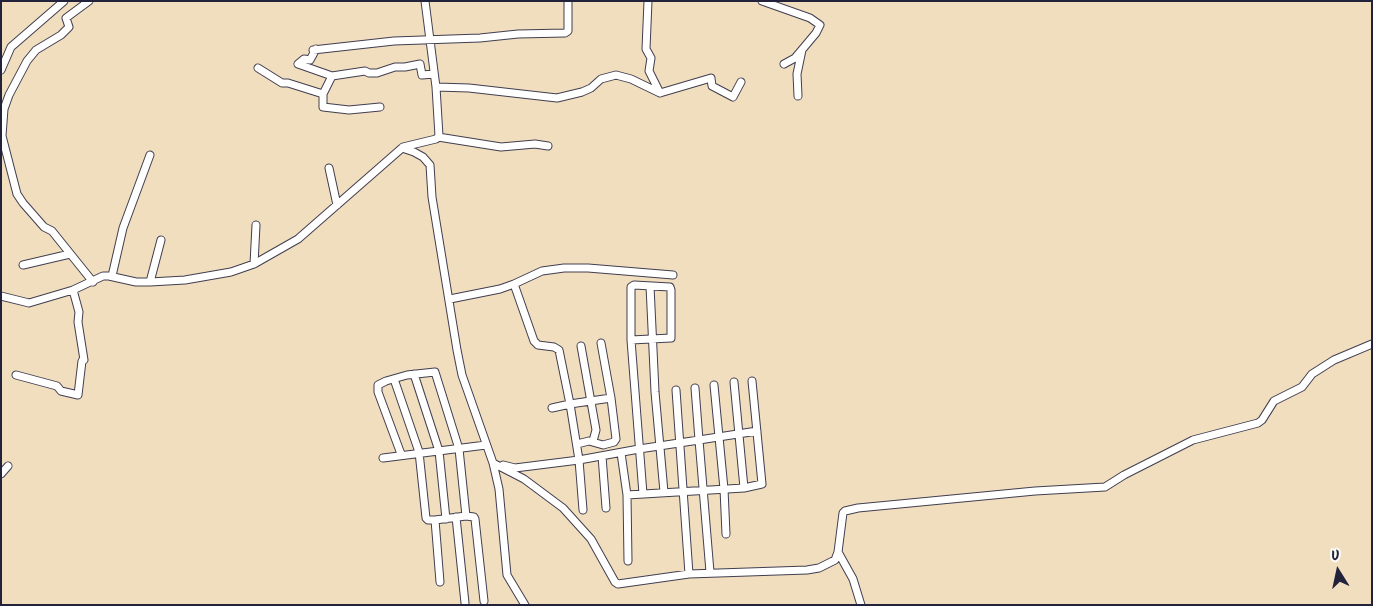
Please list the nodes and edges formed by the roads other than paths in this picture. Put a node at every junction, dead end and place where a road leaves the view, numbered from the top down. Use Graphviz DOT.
graph roads {
  1 [pos="64,1"];
  2 [pos="89,1"];
  3 [pos="425,1"];
  4 [pos="568,1"];
  5 [pos="648,1"];
  6 [pos="762,1"];
  7 [pos="430,39"];
  8 [pos="802,50"];
  9 [pos="784,64"];
  10 [pos="258,68"];
  11 [pos="1,70"];
  12 [pos="434,74"];
  13 [pos="332,76"];
  14 [pos="741,82"];
  15 [pos="436,87"];
  16 [pos="660,93"];
  17 [pos="323,94"];
  18 [pos="798,96"];
  19 [pos="380,107"];
  20 [pos="438,137"];
  21 [pos="548,146"];
  22 [pos="402,148"];
  23 [pos="150,155"];
  24 [pos="4,160"];
  25 [pos="329,168"];
  26 [pos="337,205"];
  27 [pos="256,225"];
  28 [pos="161,240"];
  29 [pos="70,254"];
  30 [pos="23,264"];
  31 [pos="254,264"];
  32 [pos="673,274"];
  33 [pos="112,276"];
  34 [pos="93,282"];
  35 [pos="150,282"];
  36 [pos="514,284"];
  37 [pos="650,286"];
  38 [pos="73,290"];
  39 [pos="1,296"];
  40 [pos="450,299"];
  41 [pos="652,339"];
  42 [pos="631,340"];
  43 [pos="601,343"];
  44 [pos="1372,344"];
  45 [pos="581,346"];
  46 [pos="414,374"];
  47 [pos="16,375"];
  48 [pos="394,379"];
  49 [pos="752,381"];
  50 [pos="734,382"];
  51 [pos="714,385"];
  52 [pos="695,388"];
  53 [pos="676,390"];
  54 [pos="611,398"];
  55 [pos="592,401"];
  56 [pos="570,404"];
  57 [pos="552,408"];
  58 [pos="757,431"];
  59 [pos="740,434"];
  60 [pos="719,436"];
  61 [pos="699,440"];
  62 [pos="593,441"];
  63 [pos="576,444"];
  64 [pos="680,444"];
  65 [pos="486,445"];
  66 [pos="659,446"];
  67 [pos="459,449"];
  68 [pos="639,449"];
  69 [pos="439,451"];
  70 [pos="419,452"];
  71 [pos="621,453"];
  72 [pos="401,454"];
  73 [pos="602,456"];
  74 [pos="383,458"];
  75 [pos="579,460"];
  76 [pos="493,463"];
  77 [pos="8,466"];
  78 [pos="1,474"];
  79 [pos="744,488"];
  80 [pos="724,489"];
  81 [pos="702,490"];
  82 [pos="683,491"];
  83 [pos="664,492"];
  84 [pos="643,494"];
  85 [pos="627,495"];
  86 [pos="606,508"];
  87 [pos="583,510"];
  88 [pos="466,516"];
  89 [pos="456,517"];
  90 [pos="446,519"];
  91 [pos="435,520"];
  92 [pos="726,534"];
  93 [pos="838,552"];
  94 [pos="628,561"];
  95 [pos="710,572"];
  96 [pos="689,574"];
  97 [pos="440,582"];
  98 [pos="484,601"];
  99 [pos="465,603"];
  100 [pos="525,605"];
  101 [pos="861,605"];
  1 -- 11 [label="street"];
  2 -- 24 [label="street"];
  3 -- 7 [label="street"];
  4 -- 7 [label="street"];
  5 -- 16 [label="street"];
  6 -- 8 [label="street"];
  7 -- 12 [label="street"];
  7 -- 13 [label="street"];
  8 -- 9 [label="street"];
  8 -- 18 [label="street"];
  10 -- 17 [label="street"];
  12 -- 13 [label="street"];
  12 -- 15 [label="street"];
  13 -- 17 [label="street"];
  14 -- 16 [label="street"];
  15 -- 16 [label="street"];
  15 -- 20 [label="street"];
  17 -- 19 [label="street"];
  20 -- 21 [label="street"];
  20 -- 22 [label="street"];
  22 -- 26 [label="street"];
  22 -- 40 [label="street"];
  23 -- 33 [label="street"];
  24 -- 29 [label="street"];
  25 -- 26 [label="street"];
  26 -- 31 [label="street"];
  27 -- 31 [label="street"];
  28 -- 35 [label="street"];
  29 -- 30 [label="street"];
  29 -- 34 [label="street"];
  31 -- 35 [label="street"];
  32 -- 36 [label="street"];
  33 -- 34 [label="street"];
  33 -- 35 [label="street"];
  34 -- 38 [label="street"];
  36 -- 40 [label="street"];
  36 -- 56 [label="street"];
  37 -- 41 [label="street"];
  37 -- 41 [label="street"];
  37 -- 42 [label="street"];
  38 -- 39 [label="street"];
  38 -- 47 [label="street"];
  40 -- 65 [label="street"];
  41 -- 42 [label="street"];
  41 -- 66 [label="street"];
  42 -- 68 [label="street"];
  43 -- 54 [label="street"];
  44 -- 93 [label="street"];
  45 -- 55 [label="street"];
  46 -- 48 [label="street"];
  46 -- 67 [label="street"];
  46 -- 69 [label="street"];
  48 -- 70 [label="street"];
  48 -- 72 [label="street"];
  49 -- 58 [label="street"];
  50 -- 59 [label="street"];
  51 -- 60 [label="street"];
  52 -- 61 [label="street"];
  53 -- 64 [label="street"];
  54 -- 55 [label="street"];
  54 -- 62 [label="street"];
  55 -- 56 [label="street"];
  55 -- 62 [label="street"];
  56 -- 57 [label="street"];
  56 -- 63 [label="street"];
  58 -- 59 [label="street"];
  58 -- 79 [label="street"];
  59 -- 60 [label="street"];
  59 -- 79 [label="street"];
  60 -- 61 [label="street"];
  60 -- 80 [label="street"];
  61 -- 64 [label="street"];
  61 -- 81 [label="street"];
  62 -- 63 [label="street"];
  63 -- 75 [label="street"];
  64 -- 66 [label="street"];
  64 -- 82 [label="street"];
  65 -- 67 [label="street"];
  65 -- 76 [label="street"];
  66 -- 68 [label="street"];
  66 -- 83 [label="street"];
  67 -- 69 [label="street"];
  67 -- 88 [label="street"];
  68 -- 71 [label="street"];
  68 -- 84 [label="street"];
  69 -- 70 [label="street"];
  69 -- 90 [label="street"];
  70 -- 72 [label="street"];
  70 -- 91 [label="street"];
  71 -- 73 [label="street"];
  71 -- 85 [label="street"];
  72 -- 74 [label="street"];
  73 -- 75 [label="street"];
  73 -- 86 [label="street"];
  75 -- 76 [label="street"];
  75 -- 87 [label="street"];
  76 -- 96 [label="street"];
  76 -- 100 [label="street"];
  77 -- 78 [label="street"];
  79 -- 80 [label="street"];
  80 -- 81 [label="street"];
  80 -- 92 [label="street"];
  81 -- 82 [label="street"];
  81 -- 95 [label="street"];
  82 -- 83 [label="street"];
  82 -- 96 [label="street"];
  83 -- 84 [label="street"];
  84 -- 85 [label="street"];
  85 -- 94 [label="street"];
  88 -- 89 [label="street"];
  88 -- 98 [label="street"];
  89 -- 90 [label="street"];
  89 -- 99 [label="street"];
  90 -- 91 [label="street"];
  91 -- 97 [label="street"];
  93 -- 95 [label="street"];
  93 -- 101 [label="street"];
  95 -- 96 [label="street"];
}
